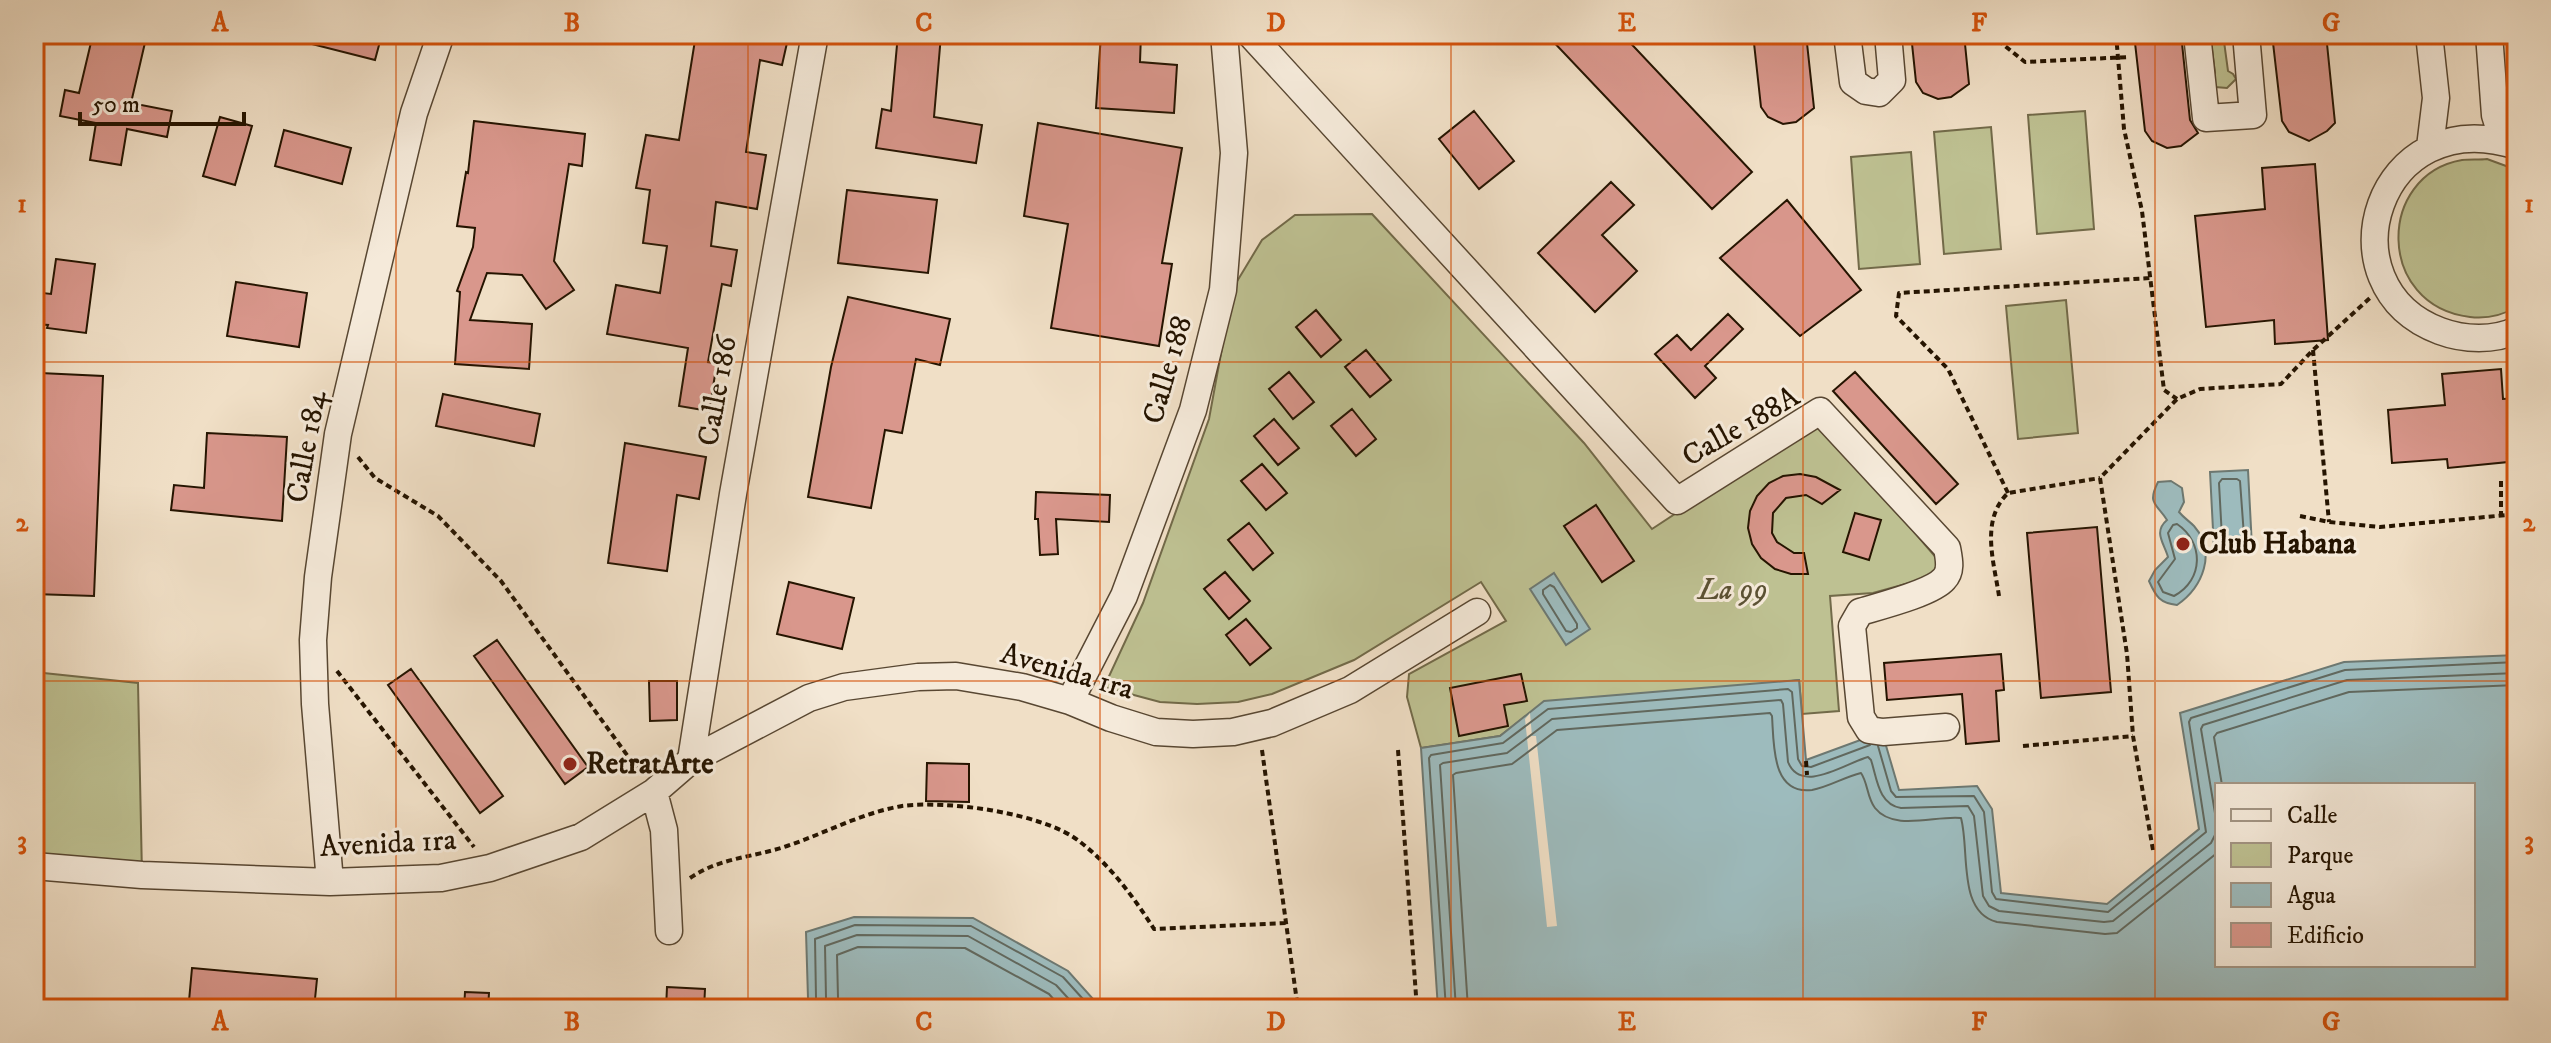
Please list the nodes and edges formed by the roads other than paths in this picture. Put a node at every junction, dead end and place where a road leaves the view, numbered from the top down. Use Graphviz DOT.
graph roads {
  1 [pos="441,34"];
  2 [pos="815,34"];
  3 [pos="1224,34"];
  4 [pos="1250,34"];
  5 [pos="1847,34"];
  6 [pos="1888,34"];
  7 [pos="2197,34"];
  8 [pos="2246,34"];
  9 [pos="2429,34"];
  10 [pos="2489,34"];
  11 [pos="2517,146"];
  12 [pos="2430,147"];
  13 [pos="2517,330"];
  14 [pos="1477,612"];
  15 [pos="1070,701"];
  16 [pos="1946,727"];
  17 [pos="691,760"];
  18 [pos="654,792"];
  19 [pos="34,866"];
  20 [pos="330,882"];
  21 [pos="669,931"];
  1 -- 20 [label="street, Calle 184"];
  2 -- 17 [label="street, Calle 186"];
  3 -- 15 [label="street, Calle 188"];
  4 -- 16 [label="street, Calle 188A"];
  5 -- 6 [label="street"];
  7 -- 8 [label="street"];
  9 -- 12 [label="street"];
  10 -- 11 [label="street"];
  11 -- 12 [label="street"];
  12 -- 13 [label="street"];
  14 -- 15 [label="street, Avenida 1ra"];
  15 -- 17 [label="street, Avenida 1ra"];
  17 -- 18 [label="street, Avenida 1ra"];
  18 -- 20 [label="street, Avenida 1ra"];
  18 -- 21 [label="street"];
  19 -- 20 [label="street, Avenida 1ra"];
}
